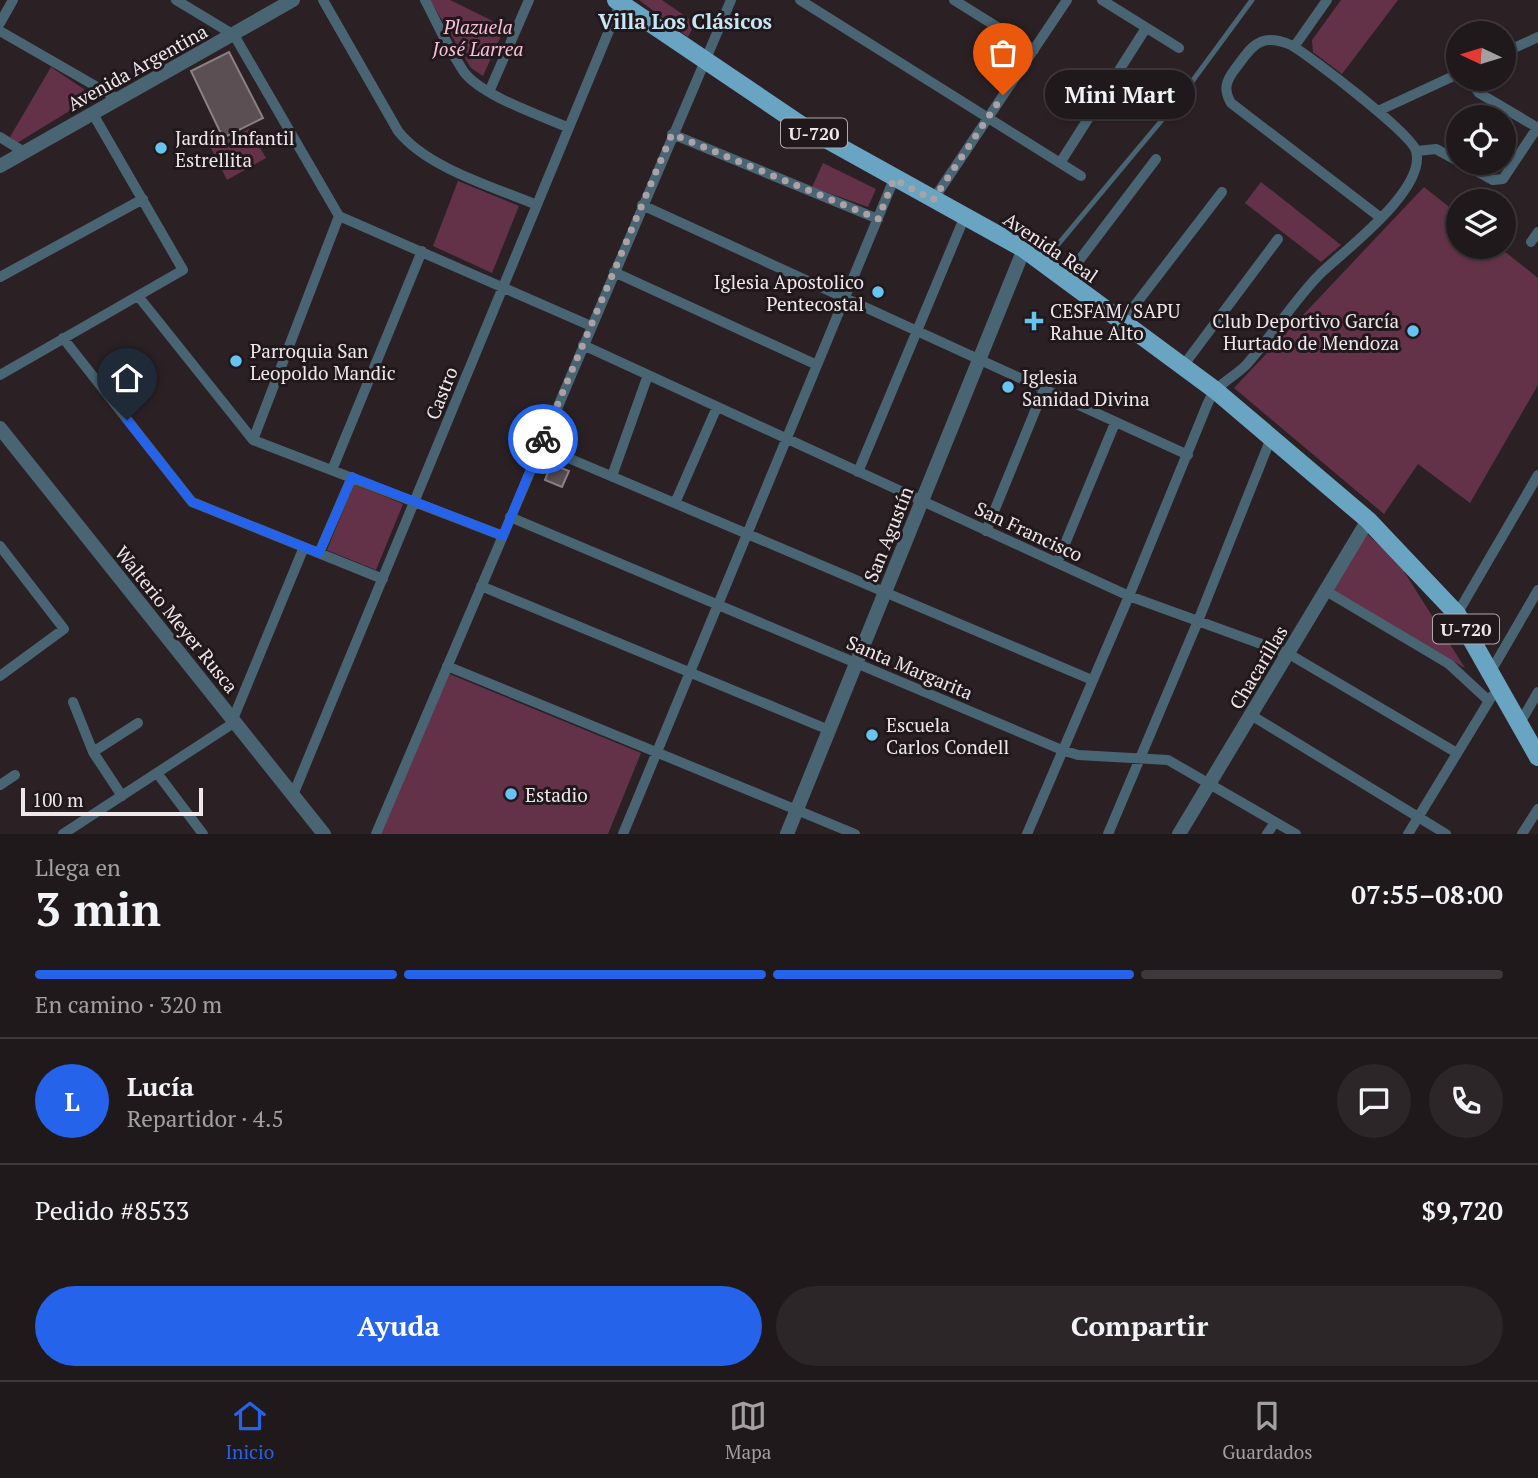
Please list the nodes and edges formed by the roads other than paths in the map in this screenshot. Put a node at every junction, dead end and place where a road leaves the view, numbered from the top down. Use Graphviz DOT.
graph roads {
  1 [pos="13,0"];
  2 [pos="176,0"];
  3 [pos="293,0"];
  4 [pos="323,0"];
  5 [pos="425,0"];
  6 [pos="529,0"];
  7 [pos="731,0"];
  8 [pos="800,0"];
  9 [pos="954,0"];
  10 [pos="1067,0"];
  11 [pos="1102,0"];
  12 [pos="1252,0"];
  13 [pos="1327,0"];
  14 [pos="624,3"];
  15 [pos="0,23"];
  16 [pos="1146,28"];
  17 [pos="0,30"];
  18 [pos="234,34"];
  19 [pos="1538,37"];
  20 [pos="1294,47"];
  21 [pos="1516,47"];
  22 [pos="1179,48"];
  23 [pos="1034,50"];
  24 [pos="704,60"];
  25 [pos="1446,80"];
  26 [pos="1478,91"];
  27 [pos="489,92"];
  28 [pos="118,99"];
  29 [pos="1378,111"];
  30 [pos="93,114"];
  31 [pos="988,118"];
  32 [pos="569,128"];
  33 [pos="1538,128"];
  34 [pos="672,134"];
  35 [pos="0,137"];
  36 [pos="1416,151"];
  37 [pos="24,152"];
  38 [pos="1446,154"];
  39 [pos="1156,159"];
  40 [pos="1516,160"];
  41 [pos="1060,163"];
  42 [pos="0,166"];
  43 [pos="1484,175"];
  44 [pos="1506,175"];
  45 [pos="1081,176"];
  46 [pos="894,179"];
  47 [pos="1222,192"];
  48 [pos="143,199"];
  49 [pos="933,200"];
  50 [pos="537,205"];
  51 [pos="642,205"];
  52 [pos="339,216"];
  53 [pos="965,216"];
  54 [pos="1381,218"];
  55 [pos="878,219"];
  56 [pos="1538,232"];
  57 [pos="1278,239"];
  58 [pos="1531,242"];
  59 [pos="1024,249"];
  60 [pos="422,251"];
  61 [pos="1043,262"];
  62 [pos="614,271"];
  63 [pos="0,277"];
  64 [pos="1065,279"];
  65 [pos="503,288"];
  66 [pos="138,296"];
  67 [pos="845,299"];
  68 [pos="1122,322"];
  69 [pos="591,326"];
  70 [pos="918,331"];
  71 [pos="62,338"];
  72 [pos="583,345"];
  73 [pos="979,359"];
  74 [pos="817,365"];
  75 [pos="1183,366"];
  76 [pos="0,375"];
  77 [pos="648,375"];
  78 [pos="1044,389"];
  79 [pos="1215,390"];
  80 [pos="717,407"];
  81 [pos="1115,423"];
  82 [pos="0,428"];
  83 [pos="1271,438"];
  84 [pos="787,439"];
  85 [pos="253,440"];
  86 [pos="540,446"];
  87 [pos="1188,455"];
  88 [pos="332,470"];
  89 [pos="859,472"];
  90 [pos="1538,475"];
  91 [pos="352,477"];
  92 [pos="612,477"];
  93 [pos="1535,489"];
  94 [pos="922,501"];
  95 [pos="415,502"];
  96 [pos="675,503"];
  97 [pos="510,517"];
  98 [pos="1368,520"];
  99 [pos="986,531"];
  100 [pos="748,534"];
  101 [pos="503,536"];
  102 [pos="0,546"];
  103 [pos="304,547"];
  104 [pos="319,553"];
  105 [pos="1057,563"];
  106 [pos="383,579"];
  107 [pos="481,586"];
  108 [pos="1538,590"];
  109 [pos="1326,591"];
  110 [pos="885,592"];
  111 [pos="1129,596"];
  112 [pos="718,605"];
  113 [pos="1457,614"];
  114 [pos="1198,621"];
  115 [pos="1289,654"];
  116 [pos="856,663"];
  117 [pos="447,666"];
  118 [pos="690,673"];
  119 [pos="0,676"];
  120 [pos="1092,680"];
  121 [pos="1493,686"];
  122 [pos="1538,692"];
  123 [pos="73,702"];
  124 [pos="1251,715"];
  125 [pos="234,721"];
  126 [pos="138,723"];
  127 [pos="1520,723"];
  128 [pos="829,730"];
  129 [pos="1533,741"];
  130 [pos="1062,750"];
  131 [pos="93,752"];
  132 [pos="657,753"];
  133 [pos="1457,753"];
  134 [pos="1538,757"];
  135 [pos="1139,759"];
  136 [pos="157,773"];
  137 [pos="15,775"];
  138 [pos="1210,784"];
  139 [pos="0,785"];
  140 [pos="293,795"];
  141 [pos="122,796"];
  142 [pos="1538,808"];
  143 [pos="797,810"];
  144 [pos="1419,817"];
  145 [pos="1275,821"];
  146 [pos="627,833"];
  147 [pos="63,834"];
  148 [pos="203,834"];
  149 [pos="324,834"];
  150 [pos="376,834"];
  151 [pos="787,834"];
  152 [pos="855,834"];
  153 [pos="1027,834"];
  154 [pos="1108,834"];
  155 [pos="1180,834"];
  156 [pos="1267,834"];
  157 [pos="1296,834"];
  158 [pos="1408,834"];
  159 [pos="1446,834"];
  160 [pos="1522,834"];
  1 -- 15 [label="street"];
  2 -- 18 [label="street"];
  3 -- 18 [label="street, Avenida Argentina"];
  4 -- 50 [label="street"];
  5 -- 27 [label="street"];
  6 -- 27 [label="street"];
  7 -- 24 [label="street"];
  8 -- 31 [label="street"];
  9 -- 23 [label="street"];
  10 -- 23 [label="street"];
  11 -- 16 [label="street"];
  12 -- 61 [label="lane"];
  13 -- 20 [label="street"];
  14 -- 24 [label="main road, Avenida Real / U-720"];
  14 -- 32 [label="street, Castro"];
  16 -- 22 [label="street"];
  16 -- 41 [label="street"];
  17 -- 28 [label="street"];
  18 -- 28 [label="street, Avenida Argentina"];
  18 -- 52 [label="street"];
  19 -- 21 [label="street"];
  20 -- 29 [label="street"];
  20 -- 54 [label="street"];
  23 -- 31 [label="street"];
  24 -- 34 [label="street"];
  24 -- 46 [label="main road, Avenida Real / U-720"];
  25 -- 29 [label="street"];
  26 -- 33 [label="street"];
  27 -- 32 [label="street"];
  28 -- 30 [label="street, Avenida Argentina"];
  29 -- 36 [label="street"];
  30 -- 37 [label="street, Avenida Argentina"];
  30 -- 48 [label="street"];
  31 -- 41 [label="street"];
  31 -- 49 [label="street"];
  32 -- 50 [label="street, Castro"];
  33 -- 40 [label="street"];
  34 -- 51 [label="street"];
  34 -- 55 [label="street"];
  35 -- 37 [label="street"];
  36 -- 38 [label="street"];
  36 -- 54 [label="street"];
  37 -- 42 [label="street, Avenida Argentina"];
  39 -- 64 [label="street"];
  41 -- 45 [label="street"];
  43 -- 44 [label="street"];
  46 -- 49 [label="main road, Avenida Real / U-720"];
  46 -- 55 [label="street"];
  47 -- 68 [label="street"];
  48 -- 63 [label="street"];
  48 -- 66 [label="street"];
  49 -- 53 [label="main road, Avenida Real / U-720"];
  50 -- 65 [label="street, Castro"];
  51 -- 62 [label="street"];
  51 -- 67 [label="street"];
  52 -- 60 [label="street"];
  52 -- 85 [label="street"];
  53 -- 59 [label="main road, Avenida Real / U-720"];
  53 -- 70 [label="street"];
  54 -- 79 [label="street"];
  55 -- 67 [label="street"];
  56 -- 58 [label="street"];
  57 -- 75 [label="street"];
  59 -- 61 [label="main road, Avenida Real / U-720"];
  59 -- 73 [label="street, San Agustín"];
  60 -- 65 [label="street"];
  60 -- 88 [label="street"];
  61 -- 64 [label="main road, Avenida Real / U-720"];
  62 -- 69 [label="street"];
  62 -- 74 [label="street"];
  64 -- 68 [label="main road, Avenida Real / U-720"];
  65 -- 69 [label="street"];
  65 -- 95 [label="street, Castro"];
  66 -- 71 [label="street"];
  66 -- 85 [label="street"];
  67 -- 70 [label="street"];
  67 -- 74 [label="street"];
  68 -- 75 [label="main road, Avenida Real / U-720"];
  69 -- 72 [label="street"];
  70 -- 73 [label="street"];
  70 -- 89 [label="street"];
  71 -- 76 [label="street"];
  71 -- 103 [label="street"];
  72 -- 77 [label="street, San Francisco"];
  72 -- 86 [label="street"];
  73 -- 78 [label="street"];
  73 -- 94 [label="street, San Agustín"];
  74 -- 84 [label="street"];
  75 -- 79 [label="main road, Avenida Real / U-720"];
  77 -- 80 [label="street, San Francisco"];
  77 -- 92 [label="street"];
  78 -- 81 [label="street"];
  78 -- 99 [label="street"];
  79 -- 83 [label="main road, Avenida Real / U-720"];
  79 -- 87 [label="street"];
  80 -- 84 [label="street, San Francisco"];
  80 -- 96 [label="street"];
  81 -- 87 [label="street"];
  81 -- 105 [label="street"];
  82 -- 125 [label="street, Walterio Meyer Rusca"];
  83 -- 98 [label="main road, Avenida Real / U-720"];
  83 -- 114 [label="street"];
  84 -- 89 [label="street, San Francisco"];
  84 -- 100 [label="street"];
  85 -- 88 [label="street"];
  86 -- 92 [label="street"];
  86 -- 97 [label="street"];
  87 -- 111 [label="street"];
  88 -- 91 [label="street"];
  89 -- 94 [label="street, San Francisco"];
  90 -- 93 [label="street"];
  91 -- 95 [label="street"];
  91 -- 104 [label="street"];
  92 -- 96 [label="street"];
  93 -- 113 [label="street"];
  94 -- 99 [label="street, San Francisco"];
  94 -- 110 [label="street, San Agustín"];
  95 -- 101 [label="street"];
  95 -- 106 [label="street, Castro"];
  96 -- 100 [label="street"];
  97 -- 101 [label="street"];
  97 -- 112 [label="street, Santa Margarita"];
  98 -- 109 [label="street, Chacarillas"];
  98 -- 113 [label="main road, Avenida Real / U-720"];
  99 -- 105 [label="street, San Francisco"];
  100 -- 110 [label="street"];
  100 -- 112 [label="street"];
  101 -- 107 [label="street"];
  102 -- 119 [label="street"];
  103 -- 104 [label="street"];
  103 -- 125 [label="street"];
  104 -- 106 [label="street"];
  105 -- 111 [label="street, San Francisco"];
  106 -- 140 [label="street, Castro"];
  107 -- 117 [label="street"];
  107 -- 118 [label="street"];
  108 -- 121 [label="street"];
  109 -- 115 [label="street, Chacarillas"];
  109 -- 121 [label="street"];
  110 -- 116 [label="street, San Agustín"];
  110 -- 120 [label="street"];
  111 -- 114 [label="street, San Francisco"];
  111 -- 120 [label="street"];
  112 -- 116 [label="street, Santa Margarita"];
  112 -- 118 [label="street"];
  113 -- 121 [label="main road, Avenida Real / U-720"];
  114 -- 115 [label="street, San Francisco"];
  114 -- 135 [label="street"];
  115 -- 124 [label="street, Chacarillas"];
  115 -- 133 [label="street, San Francisco"];
  116 -- 128 [label="street, San Agustín"];
  116 -- 130 [label="street, Santa Margarita"];
  117 -- 132 [label="street"];
  117 -- 150 [label="street"];
  118 -- 128 [label="street"];
  118 -- 132 [label="street"];
  120 -- 130 [label="street"];
  121 -- 127 [label="main road, Avenida Real / U-720"];
  121 -- 133 [label="street"];
  122 -- 127 [label="street"];
  123 -- 131 [label="street"];
  124 -- 138 [label="street, Chacarillas"];
  124 -- 144 [label="street"];
  125 -- 136 [label="street"];
  125 -- 140 [label="street, Walterio Meyer Rusca"];
  126 -- 131 [label="street"];
  127 -- 129 [label="main road, Avenida Real / U-720"];
  128 -- 143 [label="street, San Agustín"];
  129 -- 134 [label="main road, Avenida Real / U-720"];
  130 -- 135 [label="street, Santa Margarita"];
  130 -- 153 [label="street"];
  131 -- 141 [label="street"];
  132 -- 143 [label="street"];
  132 -- 146 [label="street"];
  133 -- 144 [label="street"];
  135 -- 138 [label="street, Santa Margarita"];
  135 -- 154 [label="street"];
  136 -- 141 [label="street"];
  136 -- 148 [label="street"];
  137 -- 139 [label="street"];
  138 -- 145 [label="street, Santa Margarita"];
  138 -- 155 [label="street, Chacarillas"];
  140 -- 149 [label="street, Walterio Meyer Rusca"];
  141 -- 147 [label="street"];
  142 -- 160 [label="street"];
  143 -- 151 [label="street, San Agustín"];
  143 -- 152 [label="street"];
  144 -- 158 [label="street"];
  144 -- 159 [label="street"];
  145 -- 156 [label="street"];
  145 -- 157 [label="street, Santa Margarita"];
}
